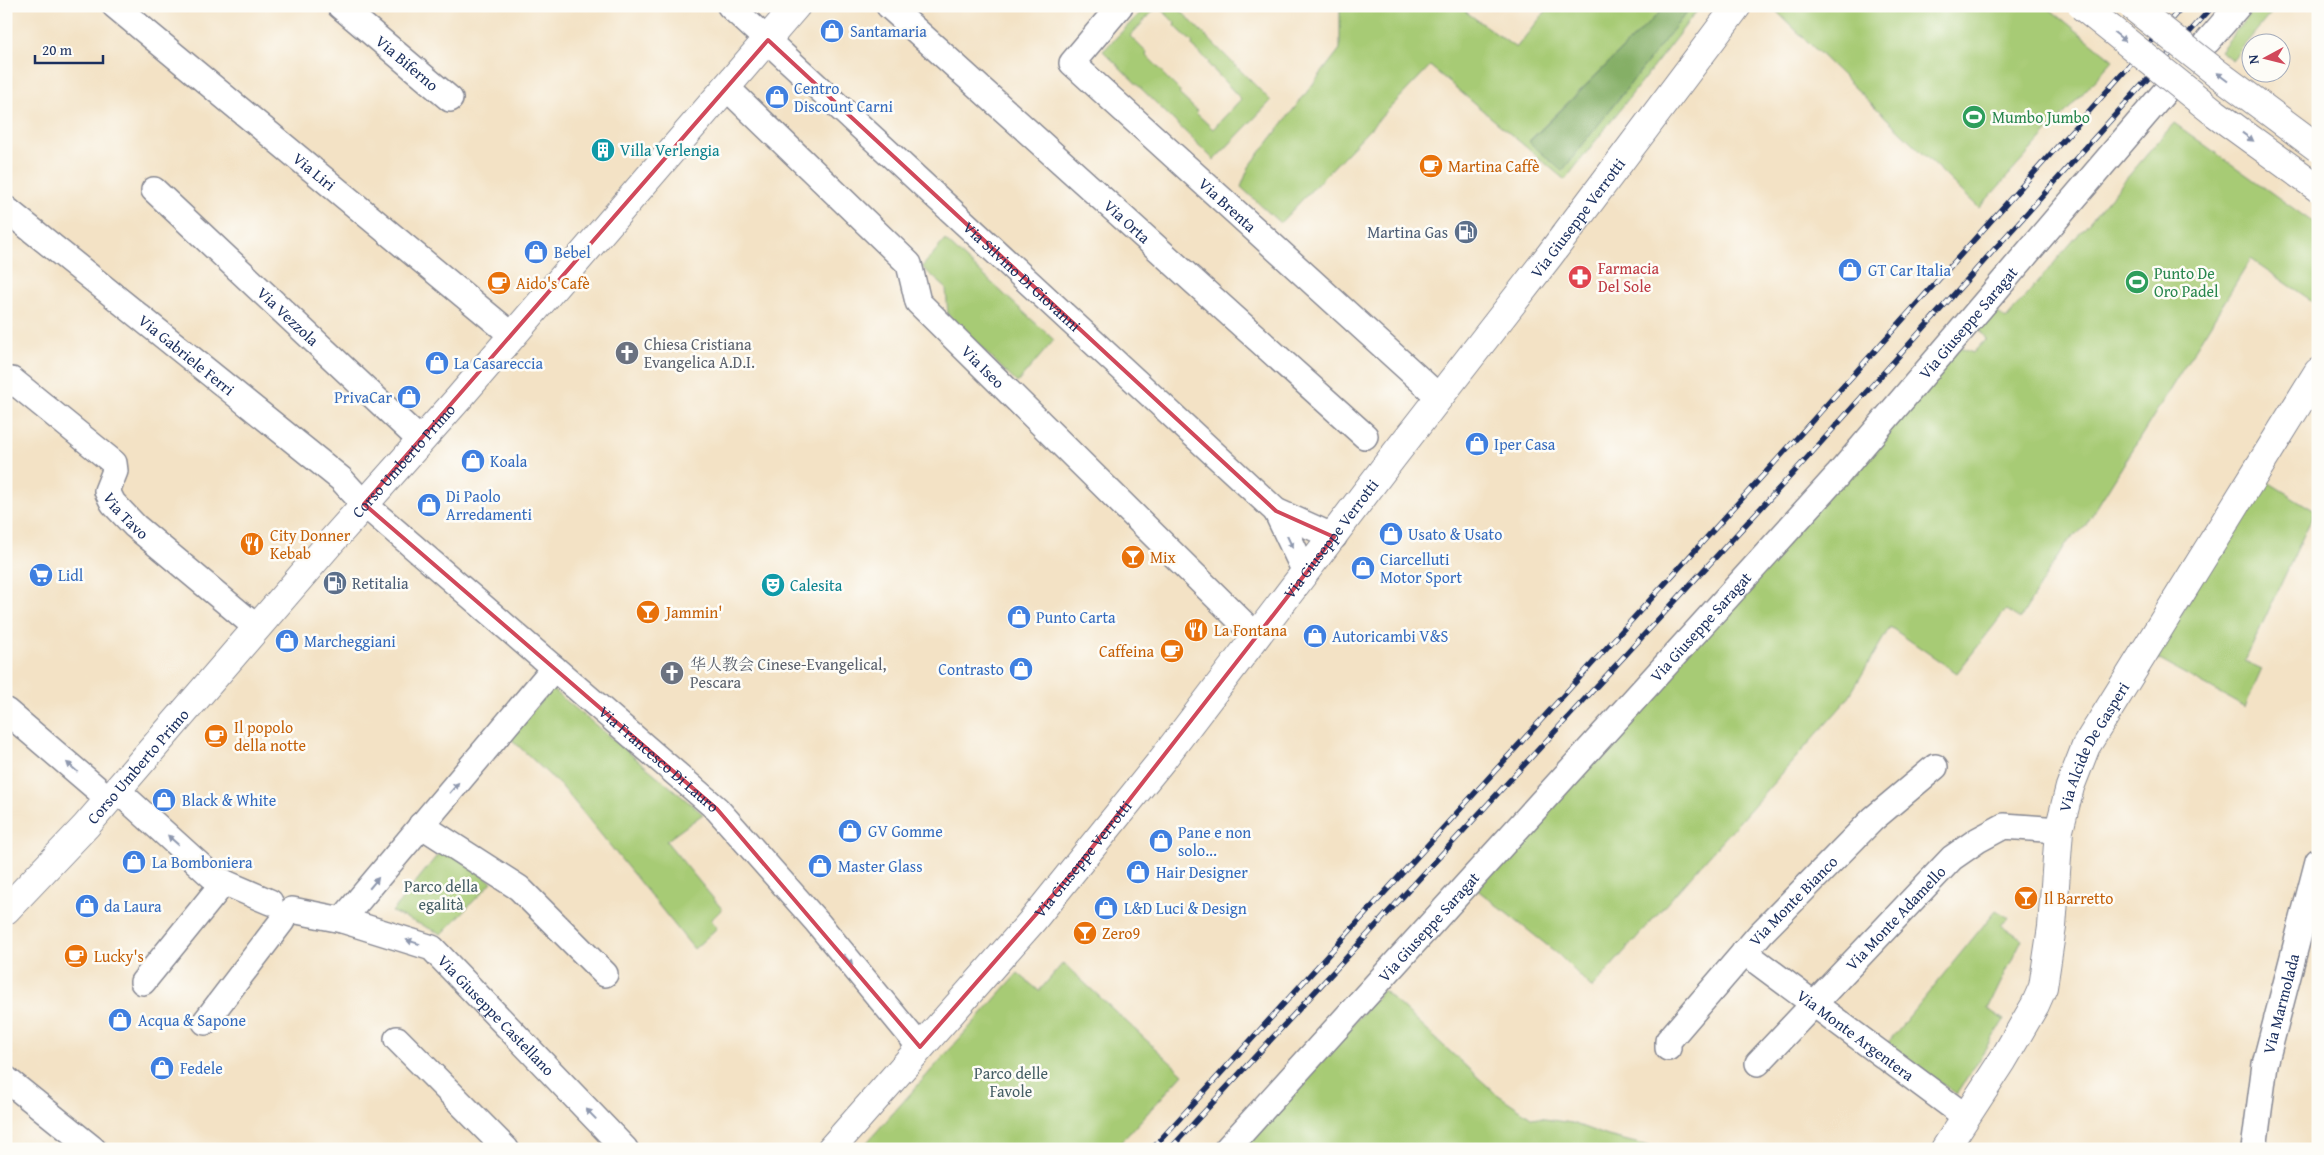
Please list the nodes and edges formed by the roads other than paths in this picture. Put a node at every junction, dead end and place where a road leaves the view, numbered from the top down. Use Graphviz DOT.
graph roads {
  1 [pos="115,6"];
  2 [pos="340,6"];
  3 [pos="730,6"];
  4 [pos="796,6"];
  5 [pos="889,6"];
  6 [pos="1120,6"];
  7 [pos="1737,6"];
  8 [pos="2082,6"];
  9 [pos="2132,6"];
  10 [pos="2238,6"];
  11 [pos="768,40"];
  12 [pos="2208,41"];
  13 [pos="727,88"];
  14 [pos="2163,94"];
  15 [pos="450,99"];
  16 [pos="2318,148"];
  17 [pos="2318,188"];
  18 [pos="154,190"];
  19 [pos="6,209"];
  20 [pos="513,336"];
  21 [pos="2318,372"];
  22 [pos="6,386"];
  23 [pos="1438,397"];
  24 [pos="1365,436"];
  25 [pos="421,441"];
  26 [pos="364,504"];
  27 [pos="1276,510"];
  28 [pos="1334,537"];
  29 [pos="1305,572"];
  30 [pos="256,627"];
  31 [pos="1256,636"];
  32 [pos="554,668"];
  33 [pos="6,711"];
  34 [pos="1935,767"];
  35 [pos="113,795"];
  36 [pos="422,825"];
  37 [pos="2059,830"];
  38 [pos="2318,861"];
  39 [pos="224,882"];
  40 [pos="6,910"];
  41 [pos="281,911"];
  42 [pos="342,920"];
  43 [pos="1744,952"];
  44 [pos="605,974"];
  45 [pos="143,982"];
  46 [pos="1813,1004"];
  47 [pos="205,1022"];
  48 [pos="397,1039"];
  49 [pos="920,1047"];
  50 [pos="1668,1048"];
  51 [pos="1758,1063"];
  52 [pos="6,1079"];
  53 [pos="1966,1118"];
  54 [pos="92,1149"];
  55 [pos="506,1149"];
  56 [pos="625,1149"];
  57 [pos="831,1149"];
  58 [pos="1227,1149"];
  59 [pos="1944,1149"];
  60 [pos="2254,1149"];
  1 -- 20 [label="street, Via Liri"];
  2 -- 15 [label="street, Via Biferno"];
  3 -- 11 [label="street, Via Silvino Di Giovanni"];
  4 -- 11 [label="main road, Corso Umberto Primo"];
  5 -- 24 [label="street, Via Orta"];
  6 -- 23 [label="street, Via Brenta"];
  7 -- 23 [label="main road, Via Giuseppe Verrotti"];
  8 -- 17 [label="main road, one-way, bridge"];
  16 -- 9 [label="main road, one-way, bridge"];
  10 -- 12 [label="street"];
  11 -- 13 [label="main road, Corso Umberto Primo"];
  11 -- 27 [label="street, Via Silvino Di Giovanni"];
  13 -- 20 [label="main road, Corso Umberto Primo"];
  13 -- 31 [label="street, Via Iseo"];
  14 -- 58 [label="street, Via Giuseppe Saragat"];
  18 -- 25 [label="street, Via Vezzola"];
  19 -- 26 [label="street, Via Gabriele Ferri"];
  20 -- 25 [label="main road, Corso Umberto Primo"];
  21 -- 37 [label="main road, Via Alcide De Gasperi"];
  22 -- 30 [label="street, Via Tavo"];
  23 -- 28 [label="main road, Via Giuseppe Verrotti"];
  25 -- 26 [label="main road, Corso Umberto Primo"];
  26 -- 30 [label="main road, Corso Umberto Primo"];
  26 -- 32 [label="street, Via Francesco Di Lauro"];
  27 -- 28 [label="street, Via Silvino Di Giovanni"];
  27 -- 29 [label="street, Via Silvino Di Giovanni, one-way"];
  28 -- 29 [label="main road, Via Giuseppe Verrotti"];
  29 -- 31 [label="main road, Via Giuseppe Verrotti"];
  30 -- 35 [label="main road, Corso Umberto Primo"];
  31 -- 49 [label="main road, Via Giuseppe Verrotti"];
  36 -- 32 [label="street, one-way"];
  32 -- 49 [label="street, Via Francesco Di Lauro, one-way"];
  35 -- 33 [label="street, Via Giuseppe Castellano, one-way"];
  34 -- 43 [label="street, Via Monte Bianco"];
  39 -- 35 [label="street, Via Giuseppe Castellano, one-way"];
  35 -- 40 [label="main road, Corso Umberto Primo"];
  42 -- 36 [label="street, one-way"];
  36 -- 44 [label="street"];
  37 -- 46 [label="street, Via Monte Adamello"];
  37 -- 53 [label="main road, Via Alcide De Gasperi"];
  38 -- 60 [label="street, Via Marmolada"];
  39 -- 41 [label="street, Via Giuseppe Castellano"];
  39 -- 45 [label="street"];
  41 -- 42 [label="street, Via Giuseppe Castellano"];
  41 -- 47 [label="street"];
  56 -- 42 [label="street, Via Giuseppe Castellano, one-way"];
  43 -- 46 [label="street, Via Monte Argentera"];
  43 -- 50 [label="street, Via Monte Bianco"];
  46 -- 51 [label="street, Via Monte Adamello"];
  46 -- 53 [label="street, Via Monte Argentera"];
  48 -- 55 [label="street"];
  49 -- 57 [label="main road, Via Giuseppe Verrotti"];
  52 -- 54 [label="street"];
  53 -- 59 [label="main road, Via Alcide De Gasperi"];
}
